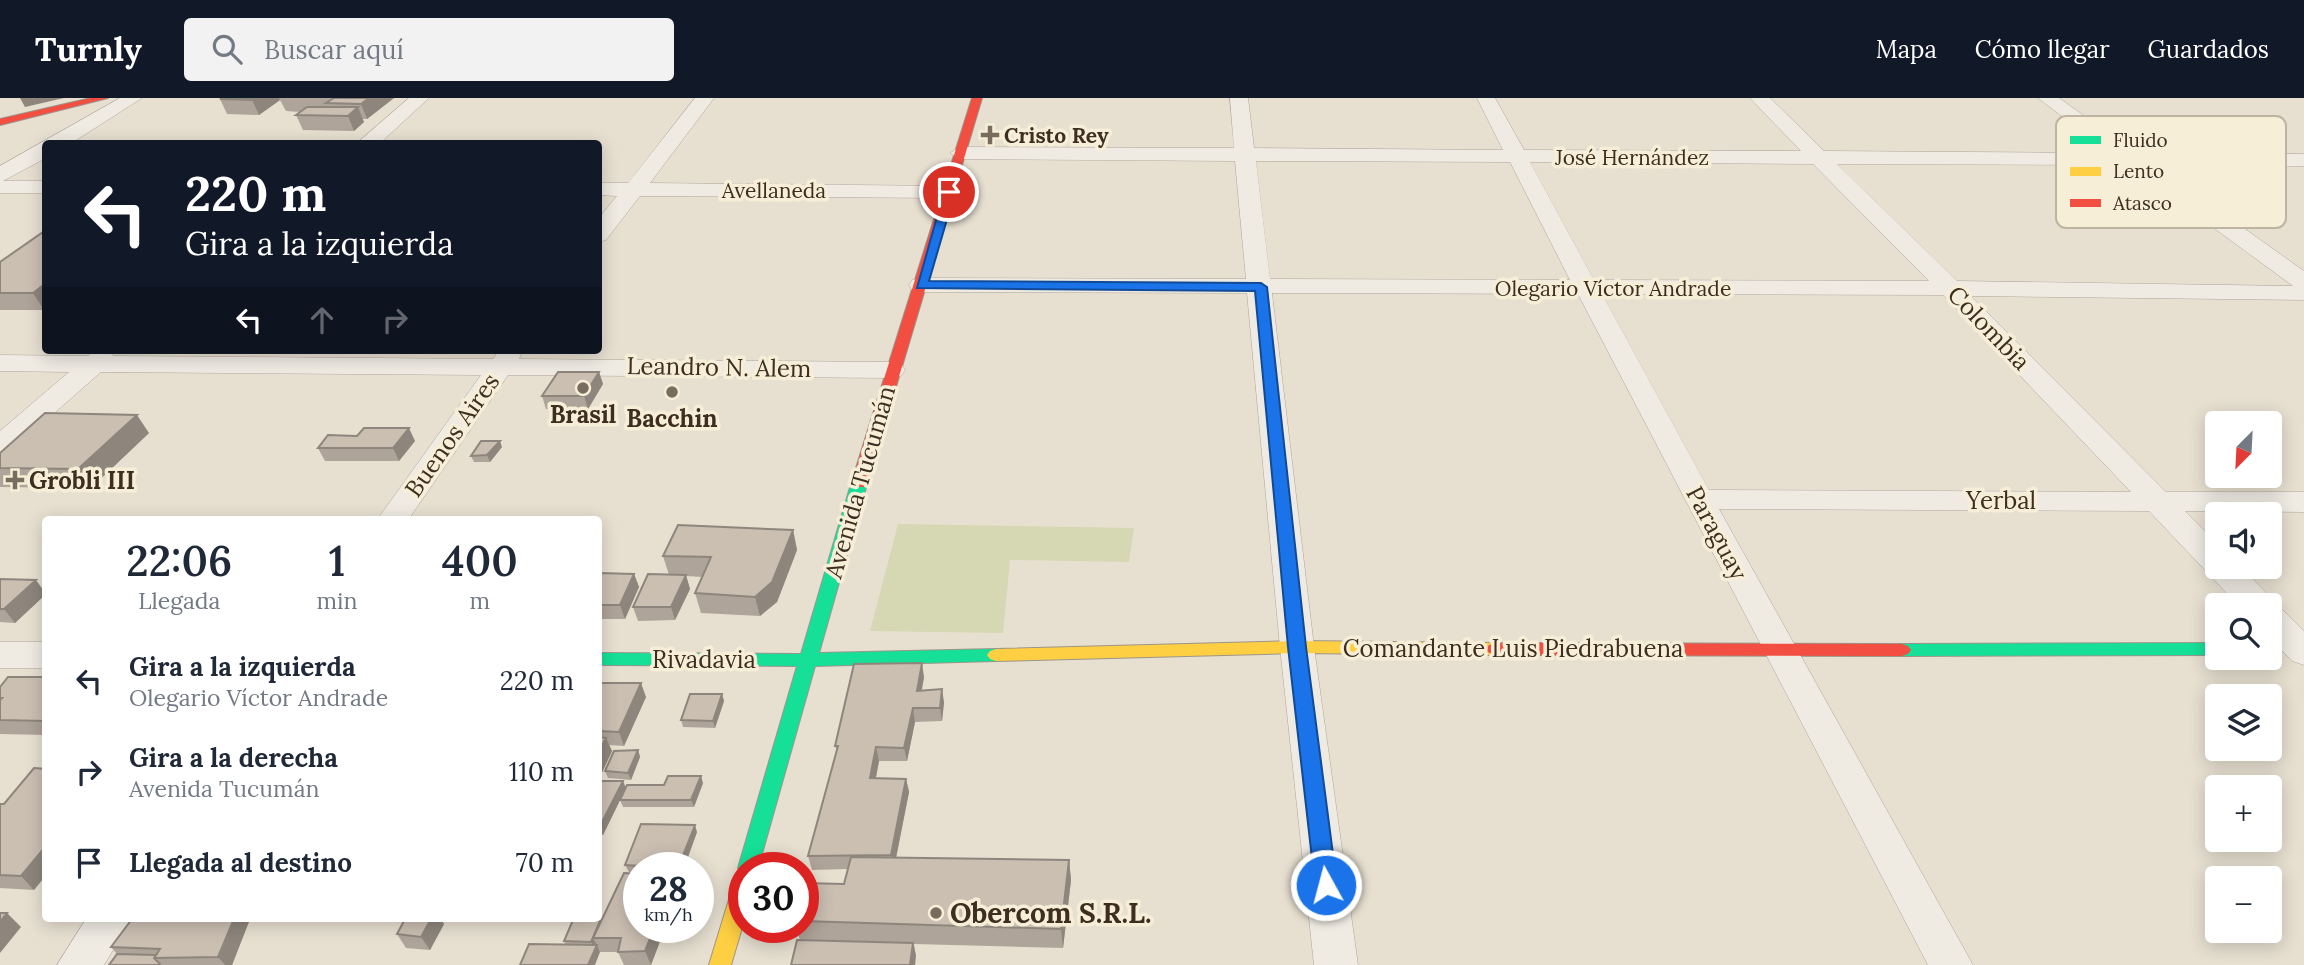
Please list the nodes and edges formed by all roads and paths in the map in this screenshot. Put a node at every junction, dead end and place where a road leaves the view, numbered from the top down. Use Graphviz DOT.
graph roads {
  1 [pos="103,98"];
  2 [pos="134,98"];
  3 [pos="420,98"];
  4 [pos="705,98"];
  5 [pos="977,98"];
  6 [pos="1239,98"];
  7 [pos="1486,98"];
  8 [pos="1759,98"];
  9 [pos="2047,98"];
  10 [pos="2073,116"];
  11 [pos="0,122"];
  12 [pos="62,140"];
  13 [pos="371,140"];
  14 [pos="42,151"];
  15 [pos="960,153"];
  16 [pos="1245,155"];
  17 [pos="1517,156"];
  18 [pos="1819,158"];
  19 [pos="2056,159"];
  20 [pos="2286,160"];
  21 [pos="2304,160"];
  22 [pos="0,175"];
  23 [pos="0,187"];
  24 [pos="42,187"];
  25 [pos="602,189"];
  26 [pos="633,189"];
  27 [pos="949,192"];
  28 [pos="2229,228"];
  29 [pos="602,230"];
  30 [pos="2304,282"];
  31 [pos="921,285"];
  32 [pos="1261,287"];
  33 [pos="1950,288"];
  34 [pos="1589,289"];
  35 [pos="2304,293"];
  36 [pos="104,356"];
  37 [pos="507,357"];
  38 [pos="0,363"];
  39 [pos="892,370"];
  40 [pos="0,446"];
  41 [pos="1699,499"];
  42 [pos="2158,501"];
  43 [pos="2304,502"];
  44 [pos="396,516"];
  45 [pos="2205,550"];
  46 [pos="2233,579"];
  47 [pos="2247,593"];
  48 [pos="2282,632"];
  49 [pos="1297,647"];
  50 [pos="2205,649"];
  51 [pos="2295,649"];
  52 [pos="1779,651"];
  53 [pos="0,655"];
  54 [pos="42,655"];
  55 [pos="602,659"];
  56 [pos="809,660"];
  57 [pos="753,852"];
  58 [pos="109,922"];
  59 [pos="728,938"];
  60 [pos="79,965"];
  61 [pos="720,965"];
  62 [pos="1336,965"];
  63 [pos="1951,965"];
  1 -- 11 [label="main road"];
  2 -- 12 [label="street"];
  3 -- 13 [label="street"];
  4 -- 26 [label="street"];
  5 -- 15 [label="main road, Avenida Tucumán"];
  6 -- 16 [label="street"];
  7 -- 17 [label="street, Paraguay"];
  8 -- 18 [label="street, Colombia"];
  9 -- 10 [label="street"];
  14 -- 22 [label="street"];
  15 -- 16 [label="street, José Hernández"];
  15 -- 27 [label="main road, Avenida Tucumán"];
  16 -- 17 [label="street, José Hernández"];
  16 -- 32 [label="street"];
  17 -- 18 [label="street, José Hernández"];
  17 -- 34 [label="street, Paraguay"];
  18 -- 19 [label="street, José Hernández"];
  18 -- 33 [label="street, Colombia"];
  20 -- 21 [label="street, José Hernández"];
  23 -- 24 [label="street"];
  25 -- 26 [label="street, Avellaneda"];
  26 -- 27 [label="street, Avellaneda"];
  26 -- 29 [label="street"];
  27 -- 31 [label="main road, Avenida Tucumán"];
  28 -- 30 [label="street"];
  31 -- 32 [label="street, Olegario Víctor Andrade"];
  31 -- 39 [label="main road, Avenida Tucumán"];
  32 -- 34 [label="street, Olegario Víctor Andrade"];
  32 -- 49 [label="street"];
  33 -- 34 [label="street, Olegario Víctor Andrade"];
  33 -- 35 [label="street, Olegario Víctor Andrade"];
  33 -- 42 [label="street, Colombia"];
  34 -- 41 [label="street, Paraguay"];
  36 -- 37 [label="street, Leandro N. Alem"];
  36 -- 38 [label="street, Leandro N. Alem"];
  36 -- 40 [label="street"];
  37 -- 39 [label="street, Leandro N. Alem"];
  37 -- 44 [label="street, Buenos Aires"];
  39 -- 56 [label="main road, Avenida Tucumán"];
  41 -- 42 [label="street, Yerbal"];
  41 -- 52 [label="street, Paraguay"];
  42 -- 43 [label="street, Yerbal"];
  42 -- 45 [label="street, Colombia"];
  46 -- 47 [label="street"];
  48 -- 51 [label="street"];
  49 -- 52 [label="main road, Comandante Luis Piedrabuena"];
  49 -- 56 [label="main road, Comandante Luis Piedrabuena"];
  49 -- 62 [label="street"];
  50 -- 52 [label="main road, Comandante Luis Piedrabuena"];
  52 -- 63 [label="street, Paraguay"];
  53 -- 54 [label="street"];
  55 -- 56 [label="main road, Rivadavia"];
  56 -- 57 [label="main road, Avenida Tucumán"];
  58 -- 60 [label="street"];
  59 -- 61 [label="main road"];
}
